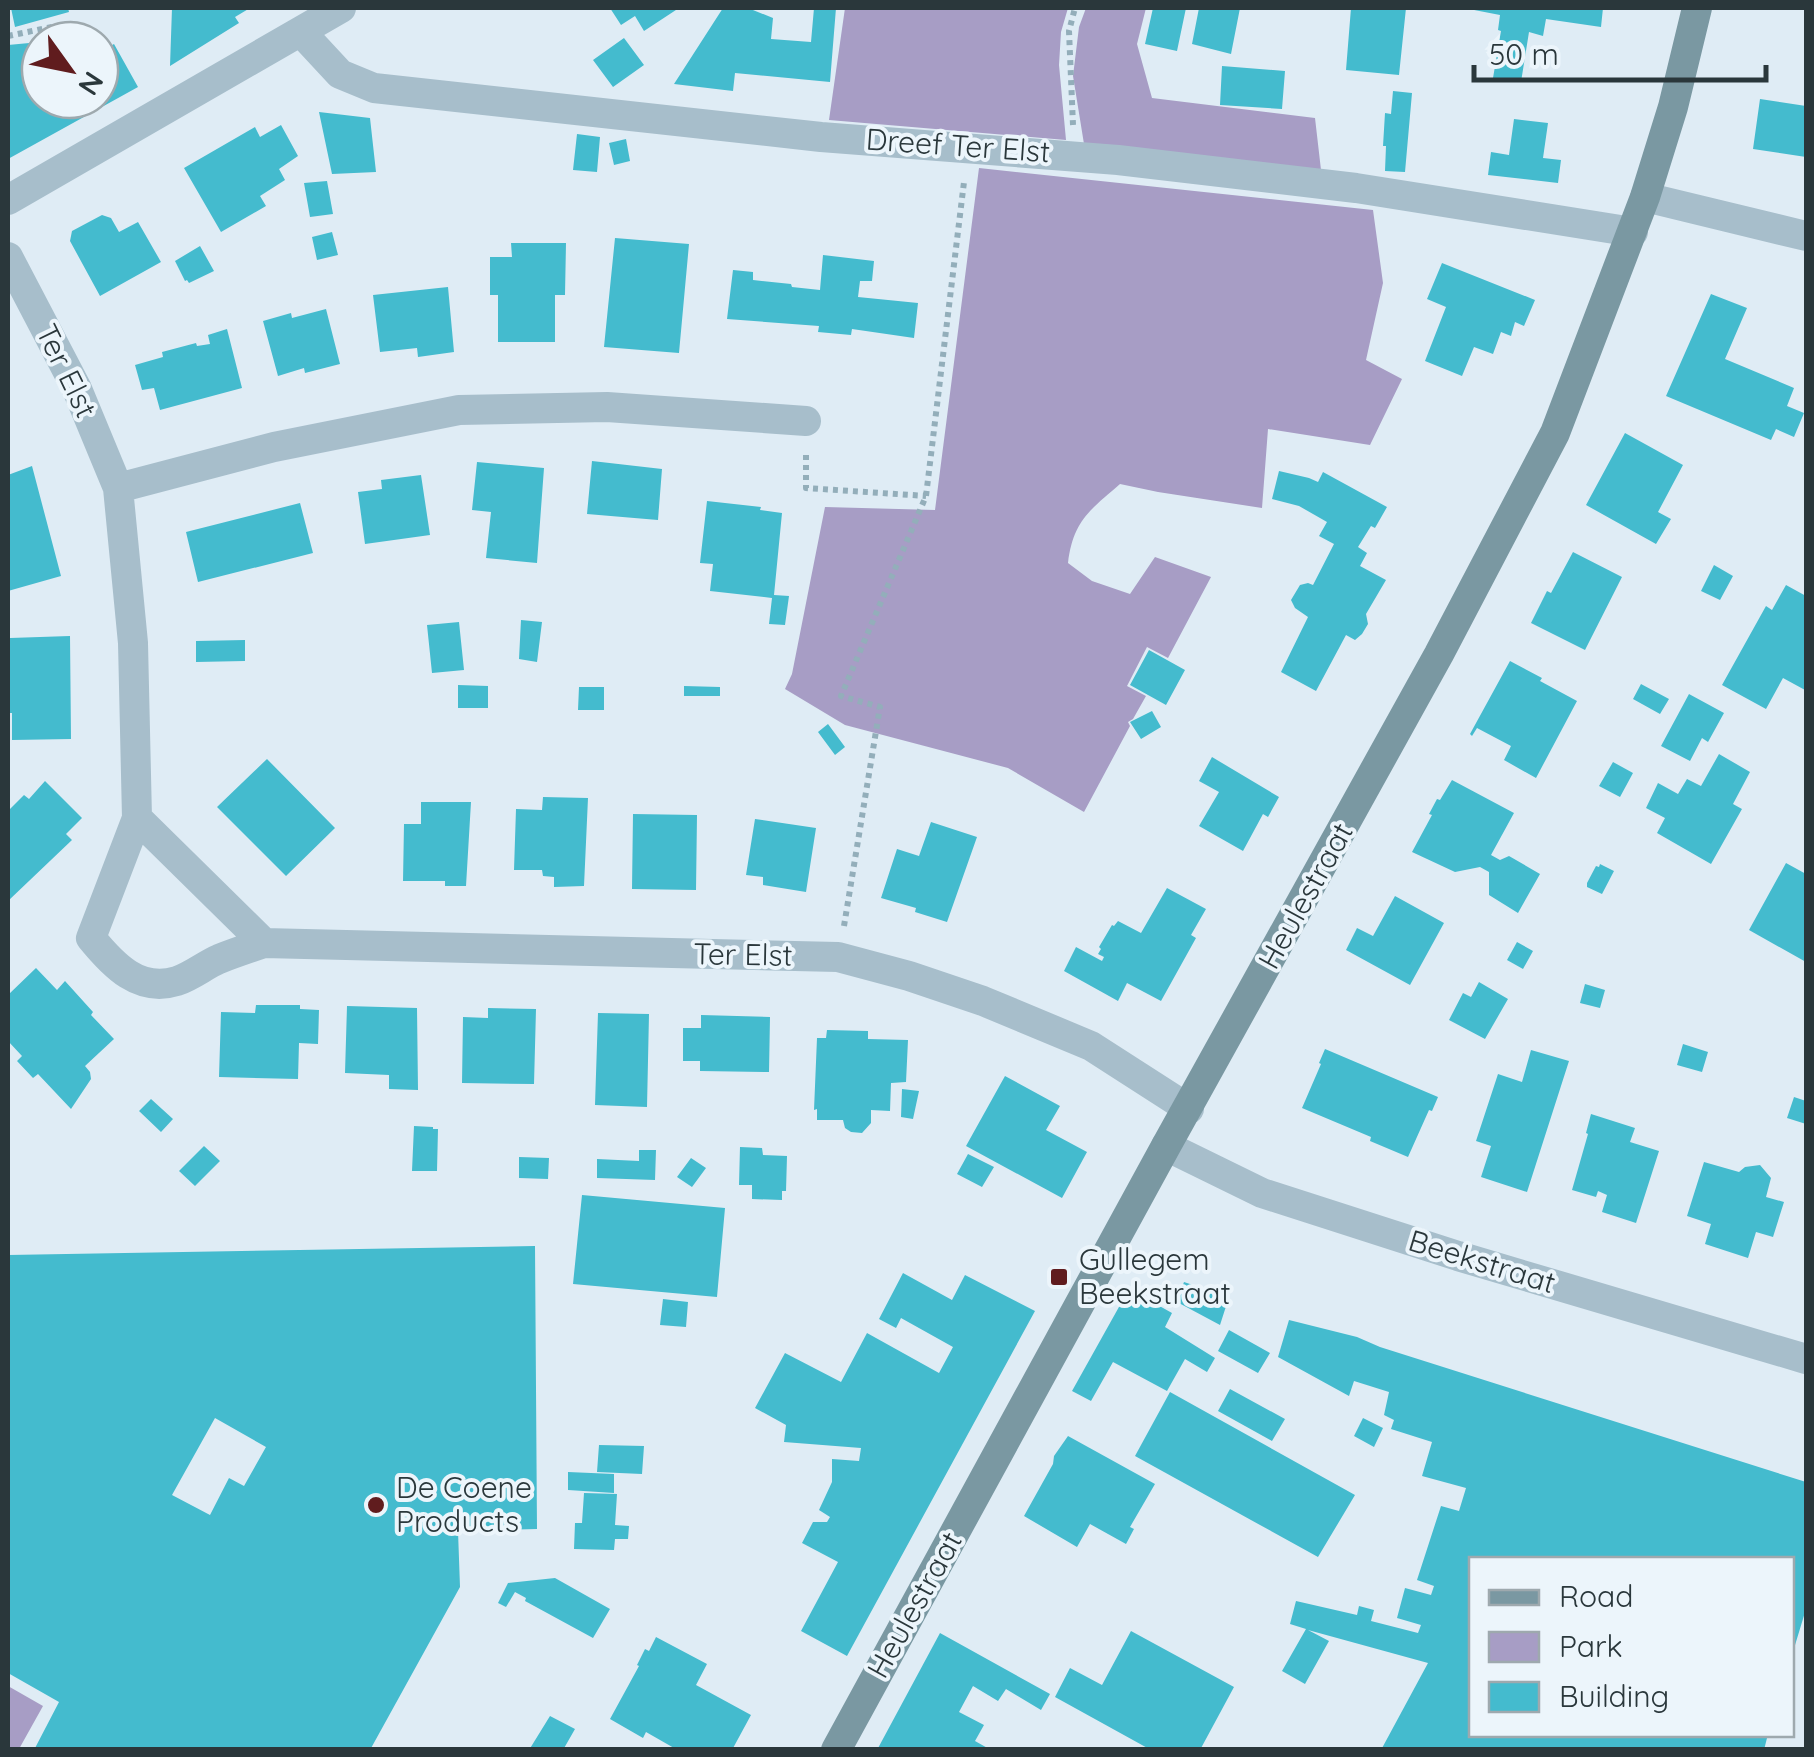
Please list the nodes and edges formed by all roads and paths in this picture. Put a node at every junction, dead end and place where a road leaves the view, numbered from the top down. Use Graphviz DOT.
graph roads {
  1 [pos="341,8"];
  2 [pos="1075,8"];
  3 [pos="1697,8"];
  4 [pos="301,32"];
  5 [pos="968,150"];
  6 [pos="1077,155"];
  7 [pos="1645,197"];
  8 [pos="8,200"];
  9 [pos="1632,232"];
  10 [pos="1806,236"];
  11 [pos="8,256"];
  12 [pos="806,420"];
  13 [pos="118,488"];
  14 [pos="926,496"];
  15 [pos="138,818"];
  16 [pos="264,943"];
  17 [pos="838,957"];
  18 [pos="1188,1109"];
  19 [pos="1166,1146"];
  20 [pos="1806,1359"];
  21 [pos="836,1750"];
  1 -- 4 [label="street"];
  2 -- 6 [label="path"];
  3 -- 7 [label="street, Heulestraat"];
  4 -- 5 [label="street, Dreef Ter Elst"];
  4 -- 8 [label="street"];
  5 -- 6 [label="street, Dreef Ter Elst"];
  5 -- 14 [label="path"];
  6 -- 9 [label="street, Dreef Ter Elst"];
  7 -- 9 [label="street, Heulestraat"];
  7 -- 10 [label="street"];
  9 -- 18 [label="street, Heulestraat"];
  11 -- 13 [label="street, Ter Elst"];
  12 -- 13 [label="street"];
  12 -- 14 [label="path"];
  13 -- 15 [label="street, Ter Elst"];
  14 -- 17 [label="path"];
  15 -- 16 [label="street"];
  15 -- 16 [label="street, Ter Elst"];
  16 -- 17 [label="street, Ter Elst"];
  17 -- 18 [label="street, Ter Elst"];
  18 -- 19 [label="street, Heulestraat"];
  19 -- 20 [label="street, Beekstraat"];
  19 -- 21 [label="street, Heulestraat"];
}
